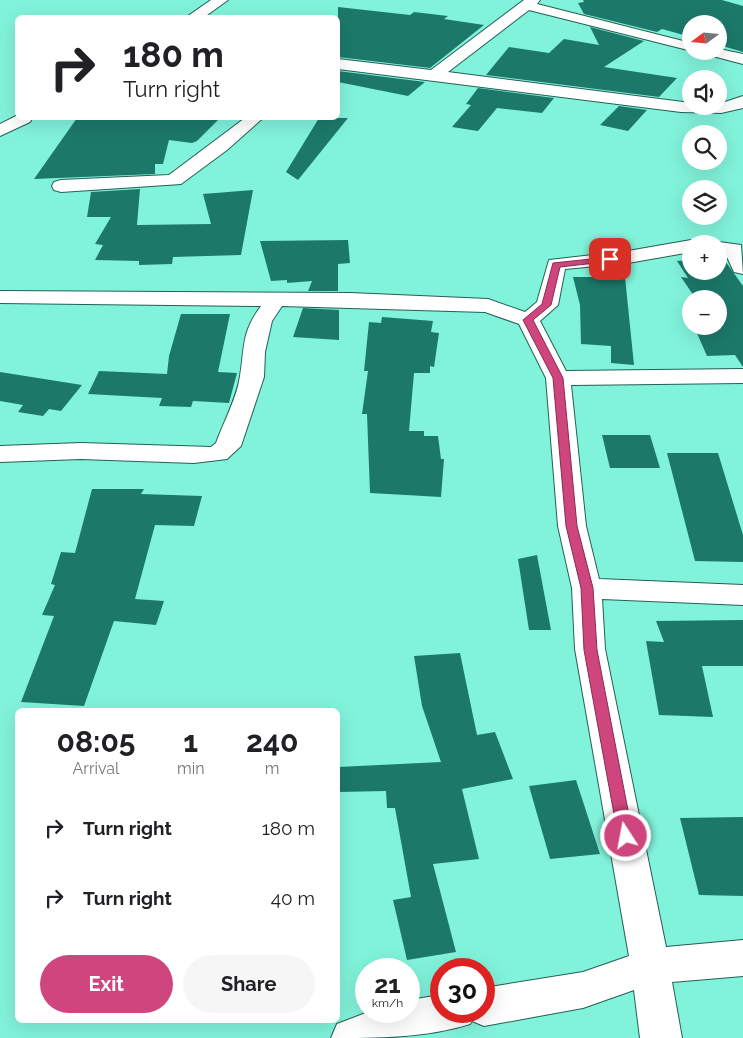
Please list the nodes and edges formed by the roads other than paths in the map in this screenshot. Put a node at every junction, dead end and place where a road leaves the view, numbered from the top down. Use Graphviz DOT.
graph roads {
  1 [pos="221,0"];
  2 [pos="531,3"];
  3 [pos="197,15"];
  4 [pos="682,45"];
  5 [pos="728,55"];
  6 [pos="743,59"];
  7 [pos="340,66"];
  8 [pos="434,75"];
  9 [pos="743,101"];
  10 [pos="20,120"];
  11 [pos="253,120"];
  12 [pos="0,131"];
  13 [pos="61,186"];
  14 [pos="682,248"];
  15 [pos="727,249"];
  16 [pos="741,268"];
  17 [pos="0,297"];
  18 [pos="277,298"];
  19 [pos="528,320"];
  20 [pos="743,376"];
  21 [pos="558,378"];
  22 [pos="0,454"];
  23 [pos="587,588"];
  24 [pos="743,595"];
  25 [pos="743,958"];
  26 [pos="650,966"];
  27 [pos="495,1005"];
  28 [pos="430,1016"];
  29 [pos="352,1038"];
  30 [pos="661,1038"];
  1 -- 3 [label="street"];
  2 -- 4 [label="street"];
  2 -- 8 [label="street"];
  5 -- 6 [label="street"];
  7 -- 8 [label="street"];
  8 -- 9 [label="street"];
  10 -- 12 [label="street"];
  11 -- 13 [label="street"];
  14 -- 19 [label="street"];
  15 -- 16 [label="street"];
  17 -- 18 [label="street"];
  18 -- 19 [label="street"];
  18 -- 22 [label="street"];
  19 -- 21 [label="street"];
  20 -- 21 [label="street"];
  21 -- 23 [label="street"];
  23 -- 24 [label="street"];
  23 -- 26 [label="street"];
  25 -- 26 [label="street"];
  26 -- 27 [label="street"];
  26 -- 30 [label="street"];
  28 -- 29 [label="street"];
}
